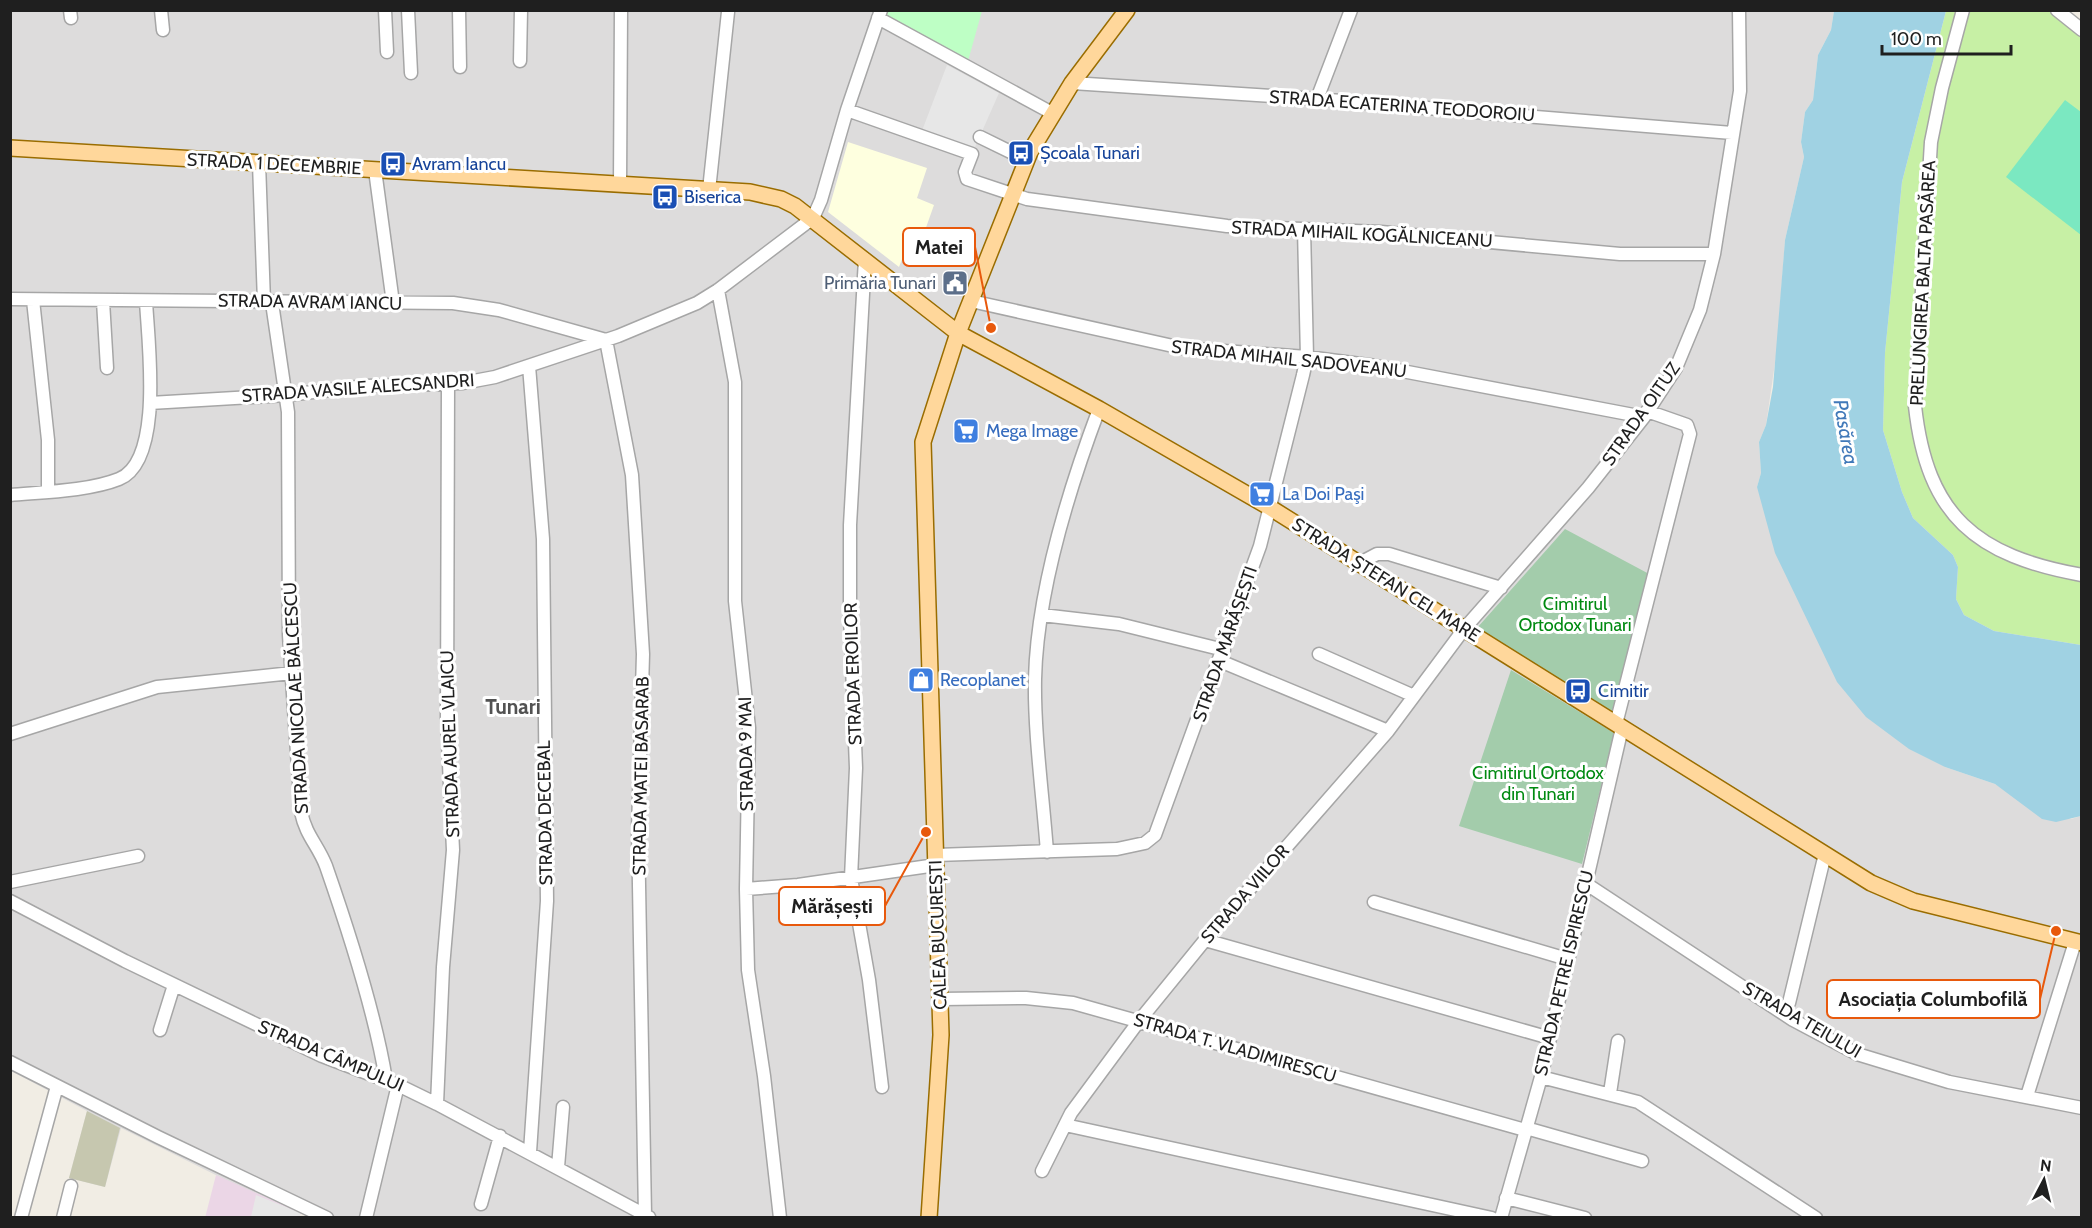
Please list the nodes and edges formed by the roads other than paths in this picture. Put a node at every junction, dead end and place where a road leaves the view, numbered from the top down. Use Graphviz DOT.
graph roads {
  1 [pos="162,10"];
  2 [pos="385,10"];
  3 [pos="408,10"];
  4 [pos="459,10"];
  5 [pos="521,10"];
  6 [pos="621,10"];
  7 [pos="1127,10"];
  8 [pos="1351,10"];
  9 [pos="1739,10"];
  10 [pos="1963,10"];
  11 [pos="2057,10"];
  12 [pos="728,12"];
  13 [pos="880,14"];
  14 [pos="163,30"];
  15 [pos="2082,30"];
  16 [pos="387,52"];
  17 [pos="520,61"];
  18 [pos="460,67"];
  19 [pos="411,73"];
  20 [pos="1072,83"];
  21 [pos="1317,99"];
  22 [pos="847,110"];
  23 [pos="1052,113"];
  24 [pos="1732,133"];
  25 [pos="980,137"];
  26 [pos="10,148"];
  27 [pos="1027,160"];
  28 [pos="259,164"];
  29 [pos="375,170"];
  30 [pos="620,185"];
  31 [pos="709,190"];
  32 [pos="1012,196"];
  33 [pos="813,218"];
  34 [pos="1304,229"];
  35 [pos="1714,254"];
  36 [pos="865,259"];
  37 [pos="718,290"];
  38 [pos="10,299"];
  39 [pos="33,300"];
  40 [pos="103,301"];
  41 [pos="971,301"];
  42 [pos="146,302"];
  43 [pos="268,302"];
  44 [pos="393,303"];
  45 [pos="958,333"];
  46 [pos="606,340"];
  47 [pos="1307,357"];
  48 [pos="529,366"];
  49 [pos="107,368"];
  50 [pos="448,383"];
  51 [pos="287,395"];
  52 [pos="150,403"];
  53 [pos="1100,409"];
  54 [pos="1646,414"];
  55 [pos="48,492"];
  56 [pos="10,495"];
  57 [pos="1269,507"];
  58 [pos="1360,563"];
  59 [pos="2082,575"];
  60 [pos="1501,588"];
  61 [pos="1042,615"];
  62 [pos="1464,629"];
  63 [pos="1319,654"];
  64 [pos="1222,656"];
  65 [pos="291,673"];
  66 [pos="1414,696"];
  67 [pos="1619,726"];
  68 [pos="1388,731"];
  69 [pos="10,734"];
  70 [pos="1047,852"];
  71 [pos="1825,854"];
  72 [pos="138,856"];
  73 [pos="936,860"];
  74 [pos="851,878"];
  75 [pos="10,882"];
  76 [pos="1585,883"];
  77 [pos="746,889"];
  78 [pos="10,901"];
  79 [pos="1374,902"];
  80 [pos="1205,940"];
  81 [pos="2079,942"];
  82 [pos="1567,959"];
  83 [pos="174,985"];
  84 [pos="941,999"];
  85 [pos="1789,1003"];
  86 [pos="1138,1021"];
  87 [pos="160,1030"];
  88 [pos="1550,1038"];
  89 [pos="1618,1041"];
  90 [pos="10,1062"];
  91 [pos="1541,1077"];
  92 [pos="386,1080"];
  93 [pos="398,1085"];
  94 [pos="57,1086"];
  95 [pos="882,1087"];
  96 [pos="1610,1093"];
  97 [pos="2027,1096"];
  98 [pos="437,1104"];
  99 [pos="563,1107"];
  100 [pos="2082,1108"];
  101 [pos="1065,1125"];
  102 [pos="1525,1129"];
  103 [pos="500,1136"];
  104 [pos="530,1152"];
  105 [pos="1642,1161"];
  106 [pos="558,1167"];
  107 [pos="1042,1171"];
  108 [pos="71,1186"];
  109 [pos="1506,1198"];
  110 [pos="481,1204"];
  111 [pos="647,1216"];
  112 [pos="21,1218"];
  113 [pos="63,1218"];
  114 [pos="327,1218"];
  115 [pos="366,1218"];
  116 [pos="780,1218"];
  117 [pos="929,1218"];
  118 [pos="1492,1218"];
  119 [pos="1501,1218"];
  120 [pos="1585,1218"];
  121 [pos="1816,1218"];
  1 -- 14 [label="street"];
  2 -- 16 [label="street"];
  3 -- 19 [label="street"];
  4 -- 18 [label="street"];
  5 -- 17 [label="street"];
  6 -- 30 [label="street"];
  7 -- 20 [label="main road, CALEA BUCUREȘTI"];
  8 -- 21 [label="street"];
  9 -- 24 [label="street, STRADA OITUZ"];
  10 -- 59 [label="street, PRELUNGIREA BALTA PASĂREA"];
  11 -- 15 [label="street"];
  12 -- 31 [label="street"];
  13 -- 22 [label="street"];
  13 -- 23 [label="street"];
  20 -- 21 [label="street, STRADA ECATERINA TEODOROIU"];
  20 -- 23 [label="main road, CALEA BUCUREȘTI"];
  21 -- 24 [label="street, STRADA ECATERINA TEODOROIU"];
  22 -- 32 [label="street, STRADA MIHAIL KOGĂLNICEANU"];
  22 -- 33 [label="street"];
  23 -- 27 [label="main road, CALEA BUCUREȘTI"];
  24 -- 35 [label="street, STRADA OITUZ"];
  25 -- 27 [label="street"];
  26 -- 28 [label="main road, STRADA 1 DECEMBRIE"];
  27 -- 32 [label="main road, CALEA BUCUREȘTI"];
  28 -- 29 [label="main road, STRADA 1 DECEMBRIE"];
  28 -- 43 [label="street, STRADA NICOLAE BĂLCESCU"];
  29 -- 30 [label="main road, STRADA 1 DECEMBRIE"];
  29 -- 44 [label="street"];
  30 -- 31 [label="main road, STRADA 1 DECEMBRIE"];
  31 -- 33 [label="main road, STRADA 1 DECEMBRIE"];
  32 -- 34 [label="street, STRADA MIHAIL KOGĂLNICEANU"];
  32 -- 41 [label="main road, CALEA BUCUREȘTI"];
  33 -- 36 [label="main road, STRADA 1 DECEMBRIE"];
  33 -- 37 [label="street, STRADA VASILE ALECSANDRI"];
  34 -- 35 [label="street, STRADA MIHAIL KOGĂLNICEANU"];
  34 -- 47 [label="street, STRADA MĂRĂȘEȘTI"];
  35 -- 54 [label="street, STRADA OITUZ"];
  36 -- 45 [label="main road, STRADA 1 DECEMBRIE"];
  36 -- 74 [label="street, STRADA EROILOR"];
  37 -- 46 [label="street, STRADA VASILE ALECSANDRI"];
  37 -- 77 [label="street, STRADA 9 MAI"];
  38 -- 39 [label="street, STRADA AVRAM IANCU"];
  39 -- 40 [label="street, STRADA AVRAM IANCU"];
  39 -- 55 [label="street"];
  40 -- 42 [label="street, STRADA AVRAM IANCU"];
  40 -- 49 [label="street"];
  41 -- 45 [label="main road, CALEA BUCUREȘTI"];
  41 -- 47 [label="street, STRADA MIHAIL SADOVEANU"];
  42 -- 43 [label="street, STRADA AVRAM IANCU"];
  42 -- 52 [label="street"];
  43 -- 44 [label="street, STRADA AVRAM IANCU"];
  43 -- 51 [label="street, STRADA NICOLAE BĂLCESCU"];
  44 -- 46 [label="street, STRADA AVRAM IANCU"];
  45 -- 53 [label="main road, STRADA ȘTEFAN CEL MARE"];
  45 -- 73 [label="main road, CALEA BUCUREȘTI"];
  46 -- 48 [label="street, STRADA VASILE ALECSANDRI"];
  46 -- 111 [label="street, STRADA MATEI BASARAB"];
  47 -- 54 [label="street, STRADA MIHAIL SADOVEANU"];
  47 -- 57 [label="street, STRADA MĂRĂȘEȘTI"];
  48 -- 50 [label="street, STRADA VASILE ALECSANDRI"];
  48 -- 104 [label="street, STRADA DECEBAL"];
  50 -- 51 [label="street, STRADA VASILE ALECSANDRI"];
  50 -- 98 [label="street, STRADA AUREL VLAICU"];
  51 -- 52 [label="street, STRADA VASILE ALECSANDRI"];
  51 -- 65 [label="street, STRADA NICOLAE BĂLCESCU"];
  52 -- 55 [label="street"];
  53 -- 57 [label="main road, STRADA ȘTEFAN CEL MARE"];
  53 -- 61 [label="street"];
  54 -- 60 [label="street, STRADA OITUZ"];
  54 -- 67 [label="street, STRADA MIHAIL SADOVEANU"];
  55 -- 56 [label="street"];
  57 -- 58 [label="main road, STRADA ȘTEFAN CEL MARE"];
  57 -- 64 [label="street, STRADA MĂRĂȘEȘTI"];
  58 -- 60 [label="street"];
  58 -- 62 [label="main road, STRADA ȘTEFAN CEL MARE"];
  60 -- 62 [label="street, STRADA OITUZ"];
  61 -- 64 [label="street"];
  61 -- 70 [label="street"];
  62 -- 66 [label="street, STRADA VIILOR"];
  62 -- 67 [label="main road, STRADA ȘTEFAN CEL MARE"];
  63 -- 66 [label="street"];
  64 -- 68 [label="street"];
  64 -- 70 [label="street, STRADA MĂRĂȘEȘTI"];
  65 -- 69 [label="street"];
  65 -- 92 [label="street, STRADA NICOLAE BĂLCESCU"];
  66 -- 68 [label="street, STRADA VIILOR"];
  67 -- 71 [label="main road, STRADA ȘTEFAN CEL MARE"];
  67 -- 76 [label="street, STRADA PETRE ISPIRESCU"];
  68 -- 80 [label="street, STRADA VIILOR"];
  70 -- 73 [label="street, STRADA MĂRĂȘEȘTI"];
  71 -- 81 [label="main road, STRADA ȘTEFAN CEL MARE"];
  71 -- 85 [label="street"];
  72 -- 75 [label="street"];
  73 -- 74 [label="street, STRADA MĂRĂȘEȘTI"];
  73 -- 84 [label="main road, CALEA BUCUREȘTI"];
  74 -- 77 [label="street, STRADA MĂRĂȘEȘTI"];
  74 -- 95 [label="street, STRADA EROILOR"];
  76 -- 82 [label="street, STRADA PETRE ISPIRESCU"];
  76 -- 97 [label="street, STRADA TEIULUI"];
  77 -- 116 [label="street, STRADA 9 MAI"];
  78 -- 83 [label="street, STRADA CÂMPULUI"];
  79 -- 82 [label="street"];
  80 -- 86 [label="street, STRADA VIILOR"];
  80 -- 88 [label="street"];
  81 -- 97 [label="street"];
  82 -- 88 [label="street, STRADA PETRE ISPIRESCU"];
  83 -- 87 [label="street"];
  83 -- 92 [label="street, STRADA CÂMPULUI"];
  84 -- 86 [label="street, STRADA T. VLADIMIRESCU"];
  84 -- 117 [label="main road, CALEA BUCUREȘTI"];
  86 -- 101 [label="street, STRADA VIILOR"];
  86 -- 102 [label="street, STRADA T. VLADIMIRESCU"];
  88 -- 91 [label="street, STRADA PETRE ISPIRESCU"];
  89 -- 96 [label="street"];
  90 -- 94 [label="street"];
  91 -- 96 [label="street"];
  91 -- 102 [label="street, STRADA PETRE ISPIRESCU"];
  92 -- 93 [label="street, STRADA CÂMPULUI"];
  93 -- 98 [label="street, STRADA CÂMPULUI"];
  93 -- 115 [label="street"];
  94 -- 112 [label="street"];
  94 -- 114 [label="street"];
  96 -- 121 [label="street"];
  97 -- 100 [label="street, STRADA TEIULUI"];
  98 -- 103 [label="street, STRADA CÂMPULUI"];
  99 -- 106 [label="street"];
  101 -- 107 [label="street, STRADA VIILOR"];
  101 -- 118 [label="street"];
  102 -- 105 [label="street, STRADA T. VLADIMIRESCU"];
  102 -- 109 [label="street, STRADA PETRE ISPIRESCU"];
  103 -- 104 [label="street, STRADA CÂMPULUI"];
  103 -- 110 [label="street"];
  104 -- 106 [label="street, STRADA CÂMPULUI"];
  106 -- 111 [label="street, STRADA CÂMPULUI"];
  108 -- 113 [label="street"];
  109 -- 119 [label="street, STRADA PETRE ISPIRESCU"];
  109 -- 120 [label="street"];
}
